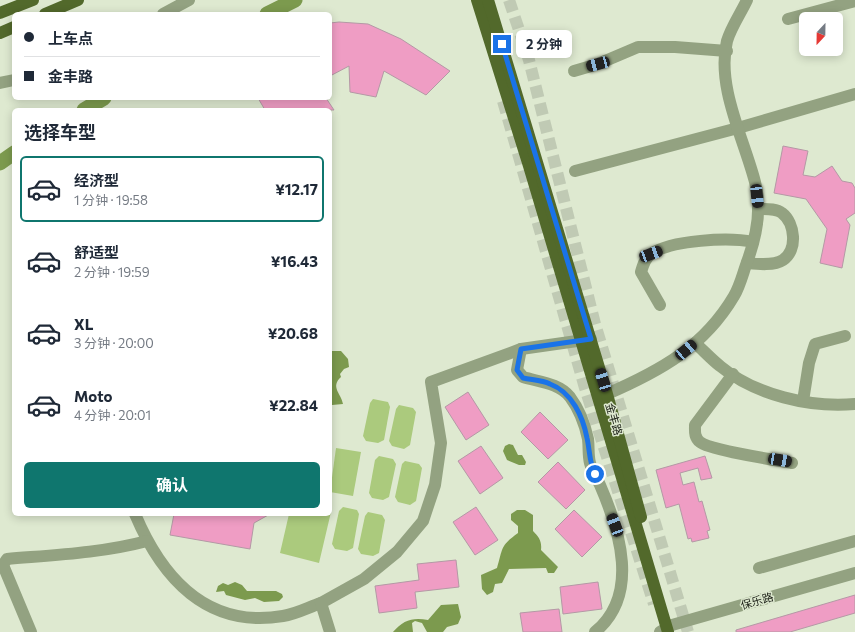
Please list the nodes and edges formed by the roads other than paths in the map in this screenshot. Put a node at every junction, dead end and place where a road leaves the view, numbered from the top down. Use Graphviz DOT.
graph roads {
  1 [pos="33,0"];
  2 [pos="78,0"];
  3 [pos="189,0"];
  4 [pos="477,0"];
  5 [pos="488,0"];
  6 [pos="742,2"];
  7 [pos="855,2"];
  8 [pos="50,12"];
  9 [pos="167,12"];
  10 [pos="0,13"];
  11 [pos="788,19"];
  12 [pos="12,28"];
  13 [pos="0,33"];
  14 [pos="727,51"];
  15 [pos="574,71"];
  16 [pos="12,80"];
  17 [pos="0,83"];
  18 [pos="855,94"];
  19 [pos="738,128"];
  20 [pos="575,171"];
  21 [pos="758,209"];
  22 [pos="753,242"];
  23 [pos="747,263"];
  24 [pos="660,305"];
  25 [pos="845,336"];
  26 [pos="586,339"];
  27 [pos="695,343"];
  28 [pos="521,349"];
  29 [pos="733,374"];
  30 [pos="607,394"];
  31 [pos="802,401"];
  32 [pos="855,404"];
  33 [pos="792,462"];
  34 [pos="136,516"];
  35 [pos="147,541"];
  36 [pos="855,541"];
  37 [pos="759,568"];
  38 [pos="855,573"];
  39 [pos="321,603"];
  40 [pos="668,630"];
  41 [pos="31,632"];
  42 [pos="330,632"];
  43 [pos="595,632"];
  1 -- 10 [label="main road"];
  2 -- 8 [label="main road"];
  3 -- 9 [label="street"];
  4 -- 26 [label="main road"];
  5 -- 26 [label="main road, 金丰路"];
  6 -- 14 [label="street"];
  7 -- 11 [label="street"];
  12 -- 13 [label="main road"];
  14 -- 15 [label="street"];
  14 -- 19 [label="street"];
  16 -- 17 [label="street"];
  18 -- 19 [label="street"];
  19 -- 20 [label="street"];
  19 -- 21 [label="street"];
  21 -- 22 [label="street"];
  21 -- 23 [label="street"];
  22 -- 23 [label="street"];
  22 -- 24 [label="street"];
  23 -- 27 [label="street"];
  25 -- 31 [label="street"];
  26 -- 28 [label="street"];
  26 -- 30 [label="main road, 金丰路"];
  26 -- 40 [label="main road"];
  27 -- 29 [label="street"];
  27 -- 30 [label="street"];
  28 -- 39 [label="street"];
  28 -- 43 [label="street"];
  29 -- 31 [label="street"];
  29 -- 33 [label="street"];
  30 -- 40 [label="main road, 金丰路"];
  31 -- 32 [label="street"];
  34 -- 35 [label="street"];
  35 -- 39 [label="street"];
  35 -- 41 [label="street"];
  36 -- 37 [label="street"];
  38 -- 40 [label="street, 保乐路"];
  39 -- 42 [label="street"];
}
